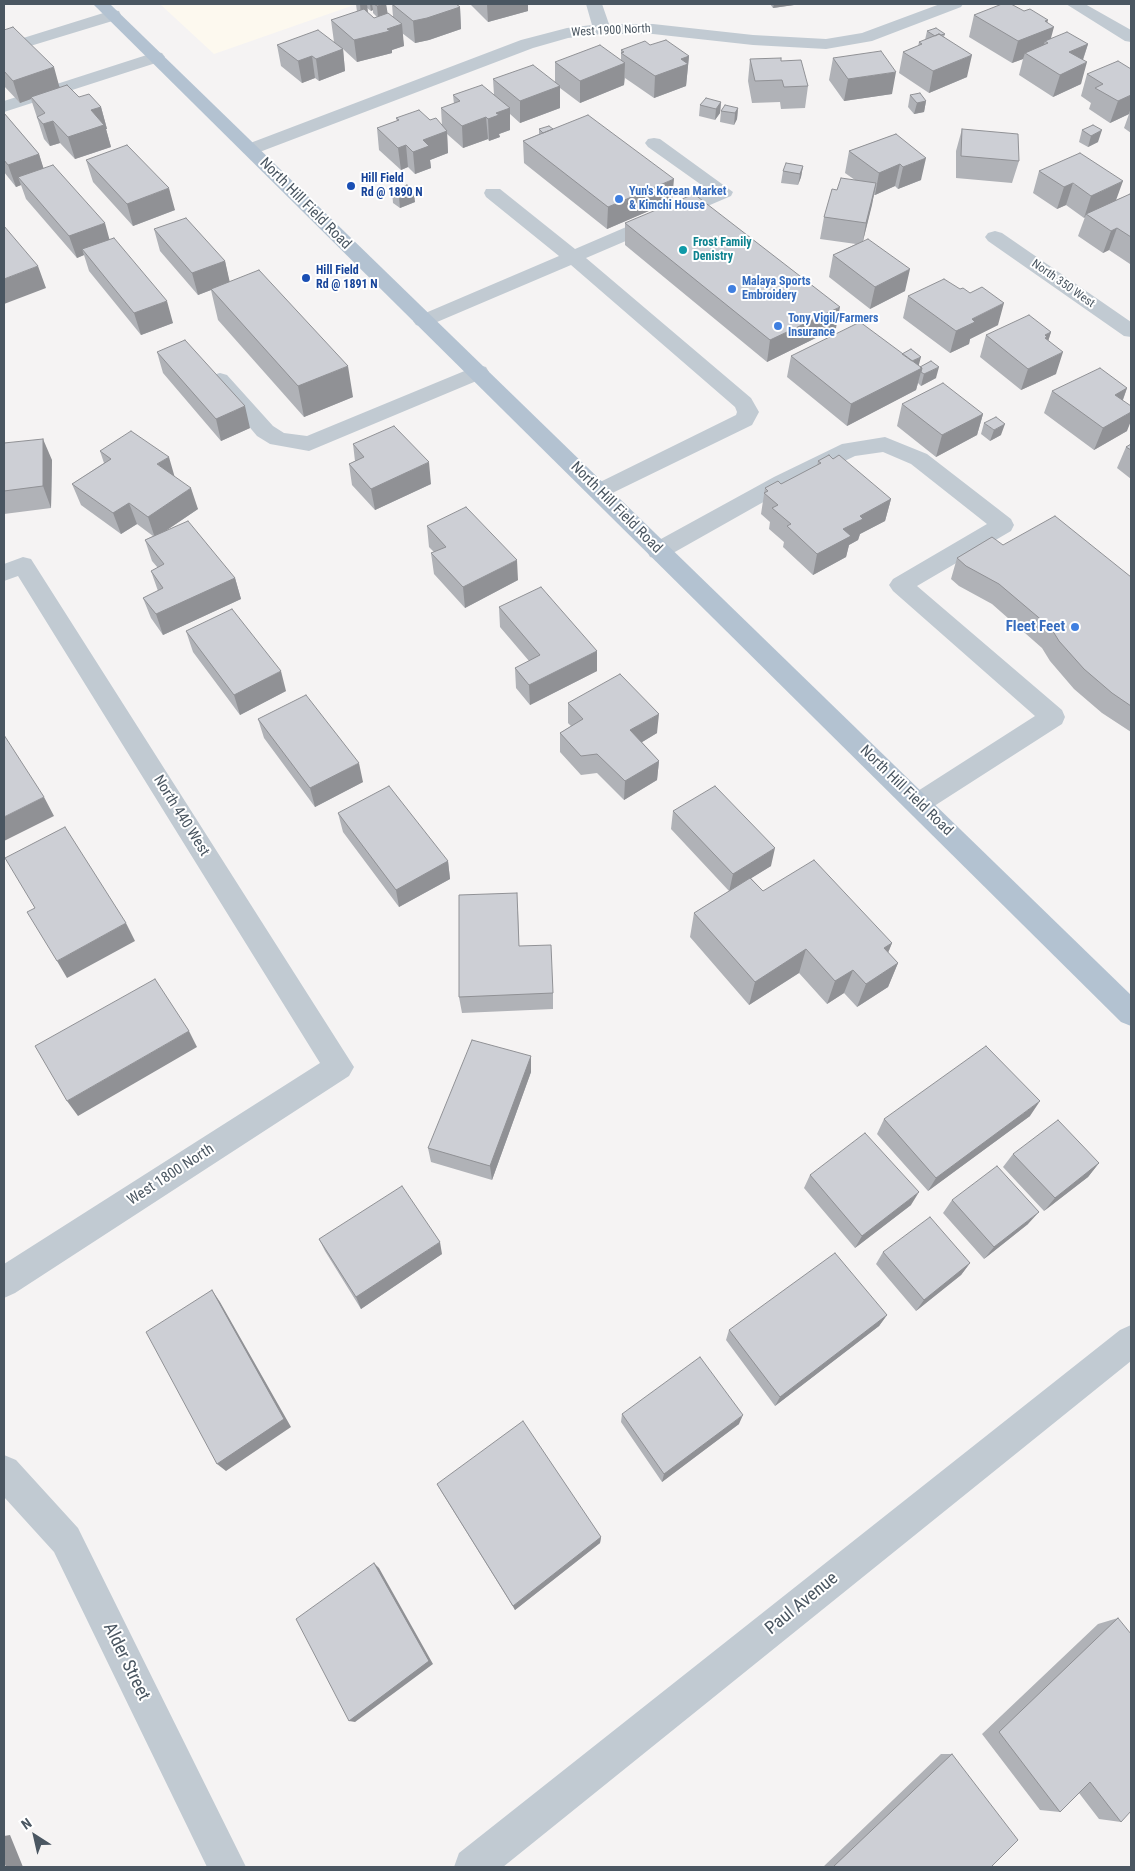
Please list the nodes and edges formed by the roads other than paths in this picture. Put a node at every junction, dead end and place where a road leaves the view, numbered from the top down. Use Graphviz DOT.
graph roads {
  1 [pos="594,4"];
  2 [pos="955,4"];
  3 [pos="1074,4"];
  4 [pos="103,7"];
  5 [pos="22,26"];
  6 [pos="602,29"];
  7 [pos="1131,36"];
  8 [pos="4,49"];
  9 [pos="156,57"];
  10 [pos="4,107"];
  11 [pos="654,142"];
  12 [pos="250,150"];
  13 [pos="493,193"];
  14 [pos="995,237"];
  15 [pos="573,257"];
  16 [pos="423,322"];
  17 [pos="1131,331"];
  18 [pos="204,362"];
  19 [pos="479,372"];
  20 [pos="600,491"];
  21 [pos="658,551"];
  22 [pos="14,569"];
  23 [pos="919,803"];
  24 [pos="1131,1013"];
  25 [pos="339,1067"];
  26 [pos="4,1282"];
  27 [pos="1131,1341"];
  28 [pos="4,1472"];
  29 [pos="227,1867"];
  30 [pos="473,1867"];
  1 -- 6 [label="street"];
  2 -- 6 [label="street, West 1900 North"];
  3 -- 7 [label="street"];
  4 -- 5 [label="street"];
  4 -- 8 [label="street"];
  4 -- 9 [label="main road, North Hill Field Road"];
  6 -- 12 [label="street, West 1900 North"];
  9 -- 10 [label="street"];
  9 -- 12 [label="main road, North Hill Field Road"];
  11 -- 15 [label="street"];
  12 -- 16 [label="main road, North Hill Field Road"];
  13 -- 15 [label="street"];
  14 -- 17 [label="street, North 350 West"];
  15 -- 16 [label="street"];
  15 -- 20 [label="street"];
  16 -- 19 [label="main road, North Hill Field Road"];
  18 -- 19 [label="street"];
  19 -- 20 [label="main road, North Hill Field Road"];
  20 -- 21 [label="main road, North Hill Field Road"];
  21 -- 23 [label="main road, North Hill Field Road"];
  21 -- 23 [label="street"];
  22 -- 25 [label="street, North 440 West"];
  23 -- 24 [label="main road, North Hill Field Road"];
  25 -- 26 [label="street, West 1800 North"];
  27 -- 30 [label="street, Paul Avenue"];
  28 -- 29 [label="street, Alder Street"];
}
